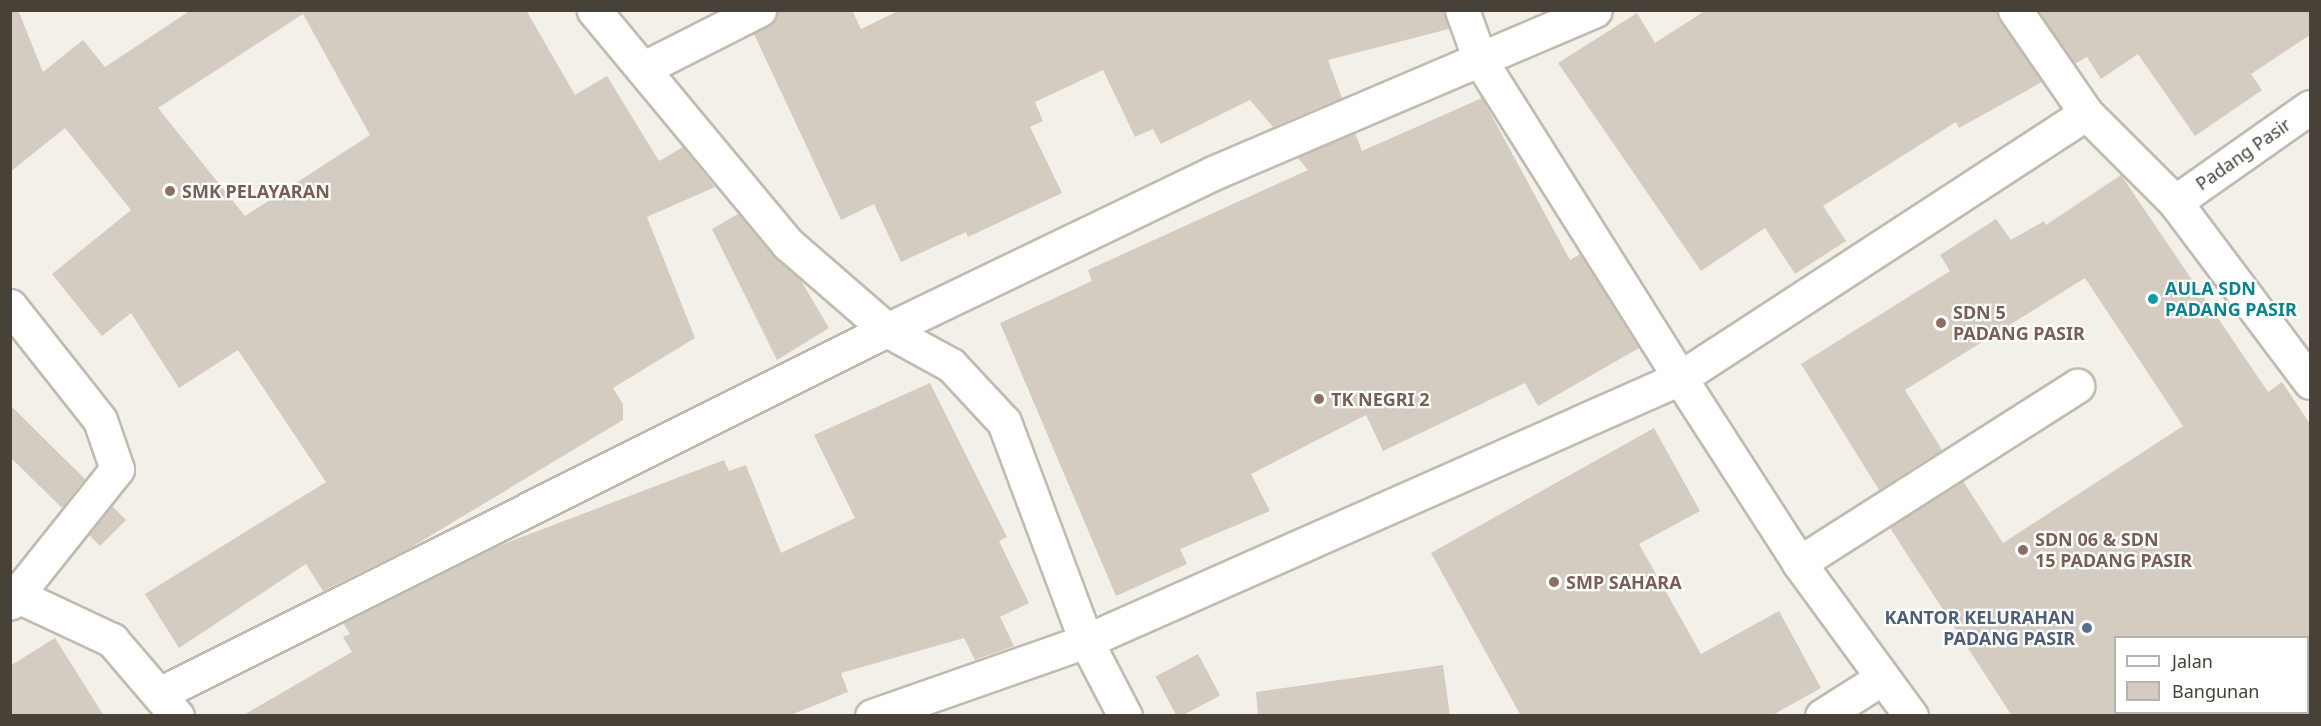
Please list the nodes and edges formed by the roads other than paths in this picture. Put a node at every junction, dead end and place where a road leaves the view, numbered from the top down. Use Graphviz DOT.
graph roads {
  1 [pos="594,10"];
  2 [pos="759,10"];
  3 [pos="1462,10"];
  4 [pos="1595,10"];
  5 [pos="2015,10"];
  6 [pos="1480,60"];
  7 [pos="644,68"];
  8 [pos="2310,107"];
  9 [pos="2086,113"];
  10 [pos="2175,202"];
  11 [pos="10,306"];
  12 [pos="887,330"];
  13 [pos="1680,378"];
  14 [pos="2310,382"];
  15 [pos="2078,386"];
  16 [pos="1799,563"];
  17 [pos="14,600"];
  18 [pos="1086,641"];
  19 [pos="1882,678"];
  20 [pos="169,704"];
  21 [pos="872,716"];
  22 [pos="1125,716"];
  23 [pos="1822,716"];
  24 [pos="1911,716"];
  1 -- 7 [label="street"];
  2 -- 7 [label="street"];
  3 -- 6 [label="street"];
  4 -- 6 [label="street"];
  5 -- 9 [label="street"];
  6 -- 12 [label="street"];
  6 -- 13 [label="street"];
  7 -- 12 [label="street"];
  8 -- 10 [label="street, Padang Pasir"];
  9 -- 10 [label="street"];
  9 -- 13 [label="street"];
  10 -- 14 [label="street"];
  11 -- 17 [label="street"];
  12 -- 18 [label="street"];
  12 -- 20 [label="street"];
  13 -- 16 [label="street"];
  13 -- 18 [label="street"];
  15 -- 16 [label="street"];
  16 -- 19 [label="street"];
  17 -- 20 [label="street"];
  18 -- 21 [label="street"];
  18 -- 22 [label="street"];
  19 -- 23 [label="street"];
  19 -- 24 [label="street"];
}
